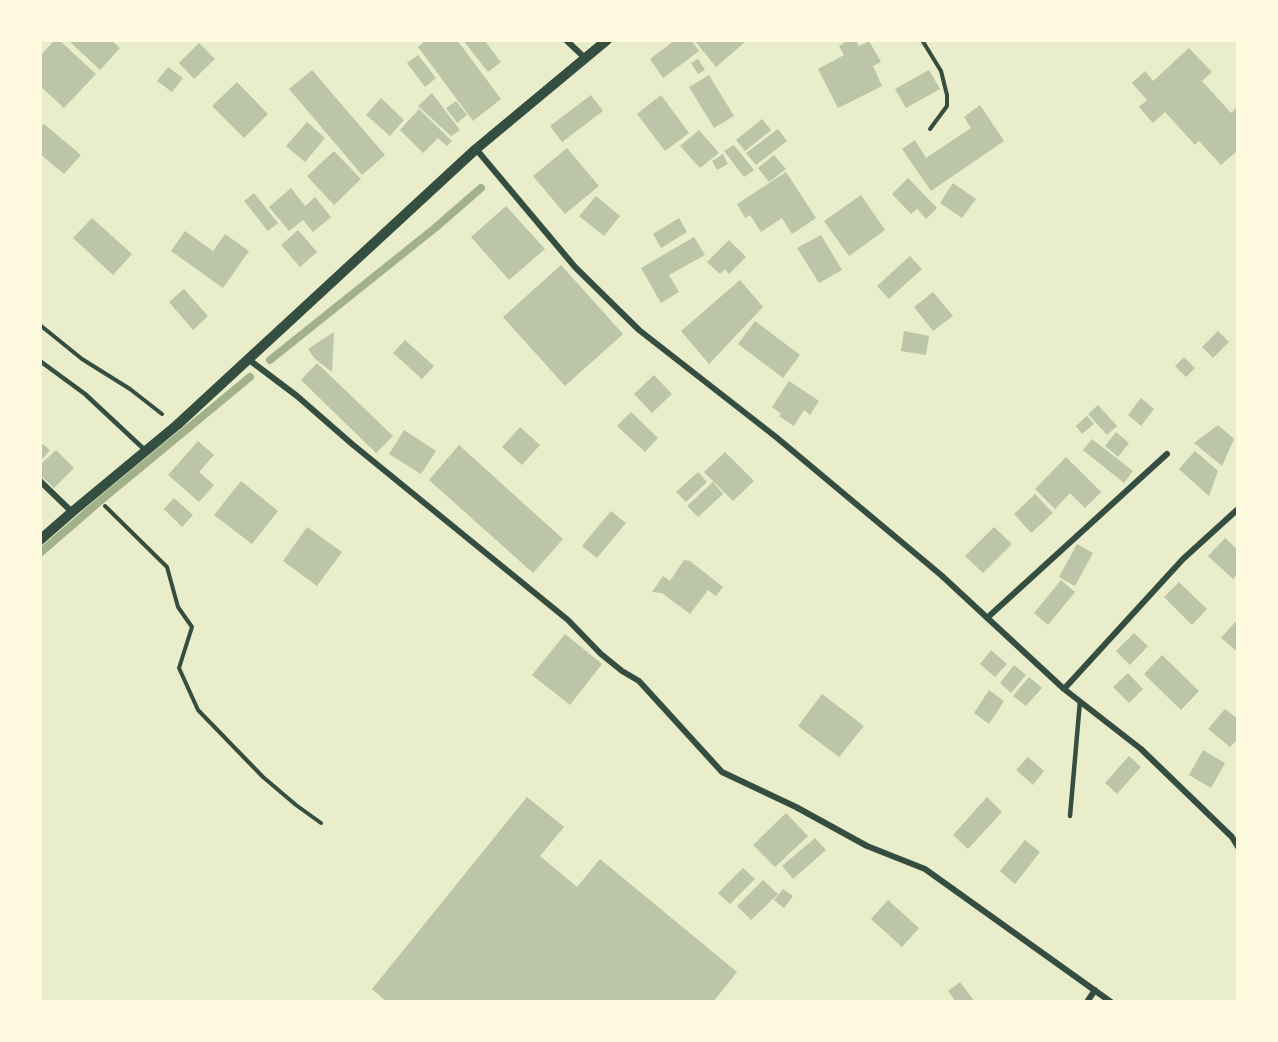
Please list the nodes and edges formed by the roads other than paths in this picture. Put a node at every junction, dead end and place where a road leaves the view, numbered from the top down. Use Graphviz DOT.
graph roads {
  1 [pos="567,40"];
  2 [pos="607,40"];
  3 [pos="585,58"];
  4 [pos="476,149"];
  5 [pos="248,359"];
  6 [pos="40,361"];
  7 [pos="146,451"];
  8 [pos="1167,454"];
  9 [pos="40,481"];
  10 [pos="1238,509"];
  11 [pos="72,512"];
  12 [pos="40,540"];
  13 [pos="987,618"];
  14 [pos="1064,689"];
  15 [pos="1080,701"];
  16 [pos="1070,816"];
  17 [pos="1238,847"];
  18 [pos="1095,990"];
  19 [pos="1087,1002"];
  20 [pos="1111,1002"];
  1 -- 3 [label="street"];
  2 -- 3 [label="street"];
  3 -- 4 [label="street"];
  4 -- 5 [label="street"];
  4 -- 13 [label="street"];
  5 -- 7 [label="street"];
  5 -- 18 [label="street"];
  6 -- 7 [label="lane"];
  7 -- 11 [label="street"];
  8 -- 13 [label="street"];
  9 -- 11 [label="street"];
  10 -- 14 [label="street"];
  11 -- 12 [label="street"];
  13 -- 14 [label="street"];
  14 -- 15 [label="street"];
  15 -- 16 [label="lane"];
  15 -- 17 [label="street"];
  18 -- 19 [label="street"];
  18 -- 20 [label="street"];
}
